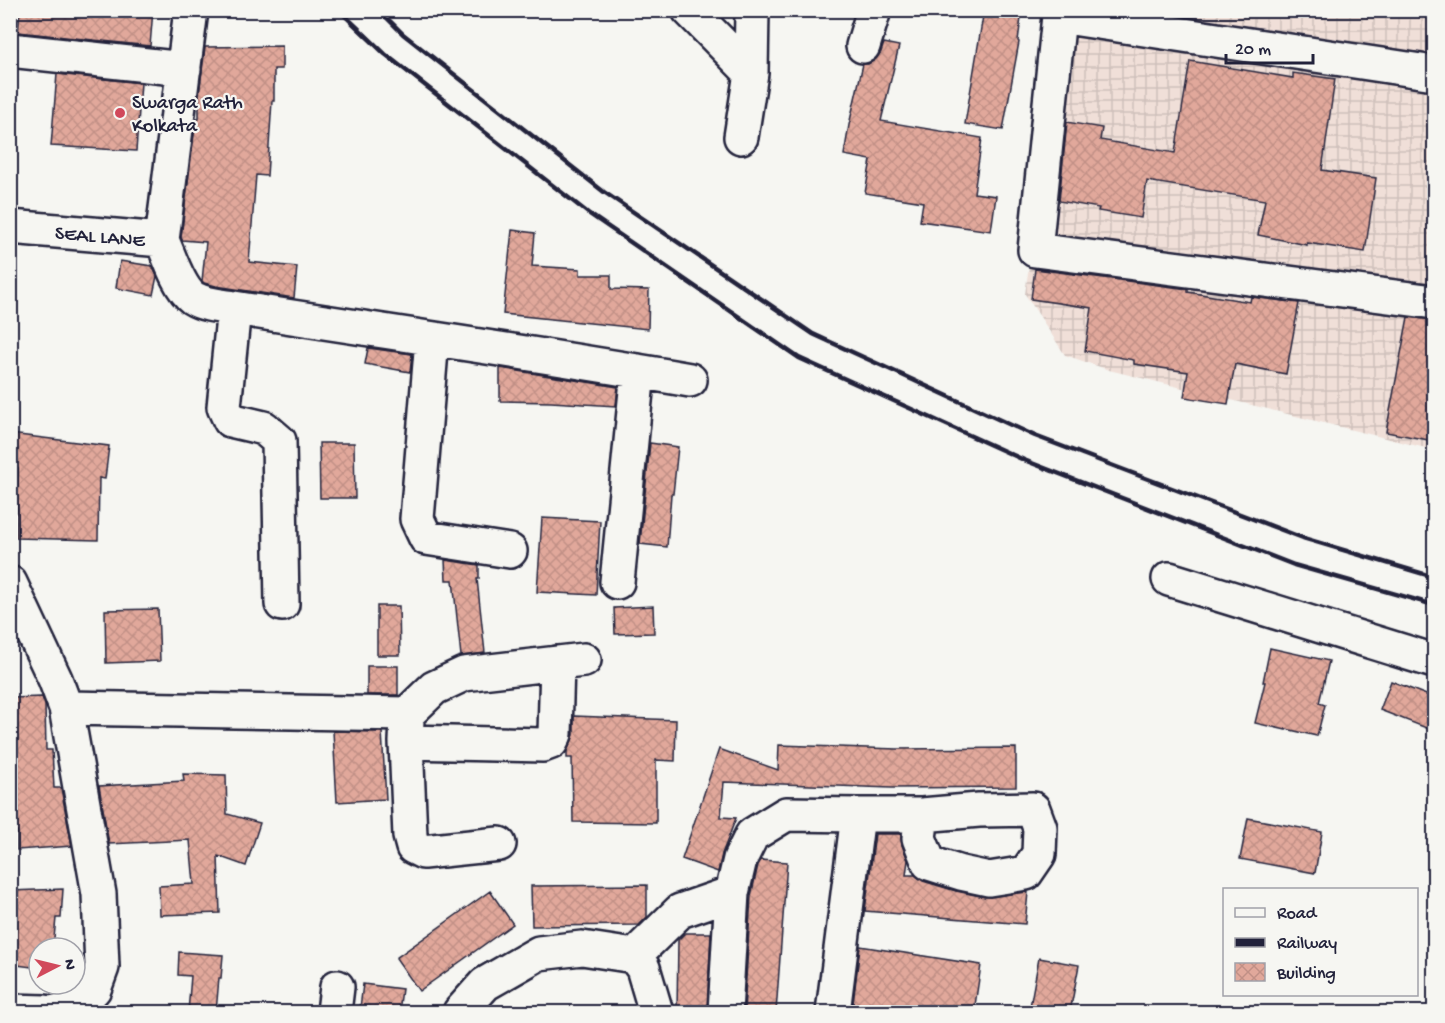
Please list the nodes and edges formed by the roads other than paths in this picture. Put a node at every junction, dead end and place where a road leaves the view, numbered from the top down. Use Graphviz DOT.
graph roads {
  1 [pos="191,10"];
  2 [pos="689,10"];
  3 [pos="752,10"];
  4 [pos="874,10"];
  5 [pos="1059,13"];
  6 [pos="863,46"];
  7 [pos="10,50"];
  8 [pos="184,69"];
  9 [pos="752,73"];
  10 [pos="1434,73"];
  11 [pos="741,137"];
  12 [pos="10,227"];
  13 [pos="162,240"];
  14 [pos="1434,302"];
  15 [pos="234,308"];
  16 [pos="432,339"];
  17 [pos="638,371"];
  18 [pos="690,380"];
  19 [pos="510,551"];
  20 [pos="1168,579"];
  21 [pos="617,582"];
  22 [pos="10,583"];
  23 [pos="282,604"];
  24 [pos="1434,661"];
  25 [pos="66,708"];
  26 [pos="407,728"];
  27 [pos="858,815"];
  28 [pos="922,815"];
  29 [pos="499,844"];
  30 [pos="732,893"];
  31 [pos="634,956"];
  32 [pos="77,1008"];
  33 [pos="10,1011"];
  34 [pos="45,1012"];
  35 [pos="460,1012"];
  36 [pos="656,1012"];
  37 [pos="725,1012"];
  38 [pos="833,1012"];
  1 -- 8 [label="street, SEAL LANE"];
  2 -- 9 [label="street"];
  3 -- 9 [label="street"];
  4 -- 6 [label="street"];
  5 -- 10 [label="street"];
  5 -- 14 [label="street"];
  7 -- 8 [label="street"];
  8 -- 13 [label="street, SEAL LANE"];
  9 -- 11 [label="street"];
  12 -- 13 [label="street, SEAL LANE"];
  13 -- 15 [label="street"];
  15 -- 16 [label="street"];
  15 -- 23 [label="street"];
  16 -- 17 [label="street"];
  16 -- 19 [label="street"];
  17 -- 18 [label="street"];
  17 -- 21 [label="street"];
  20 -- 24 [label="street"];
  22 -- 25 [label="street"];
  25 -- 26 [label="street"];
  25 -- 32 [label="street"];
  26 -- 26 [label="street"];
  26 -- 29 [label="street"];
  27 -- 28 [label="street"];
  27 -- 30 [label="street"];
  27 -- 38 [label="street"];
  30 -- 31 [label="street"];
  30 -- 37 [label="street"];
  31 -- 35 [label="street"];
  31 -- 36 [label="street"];
  33 -- 34 [label="street"];
}
